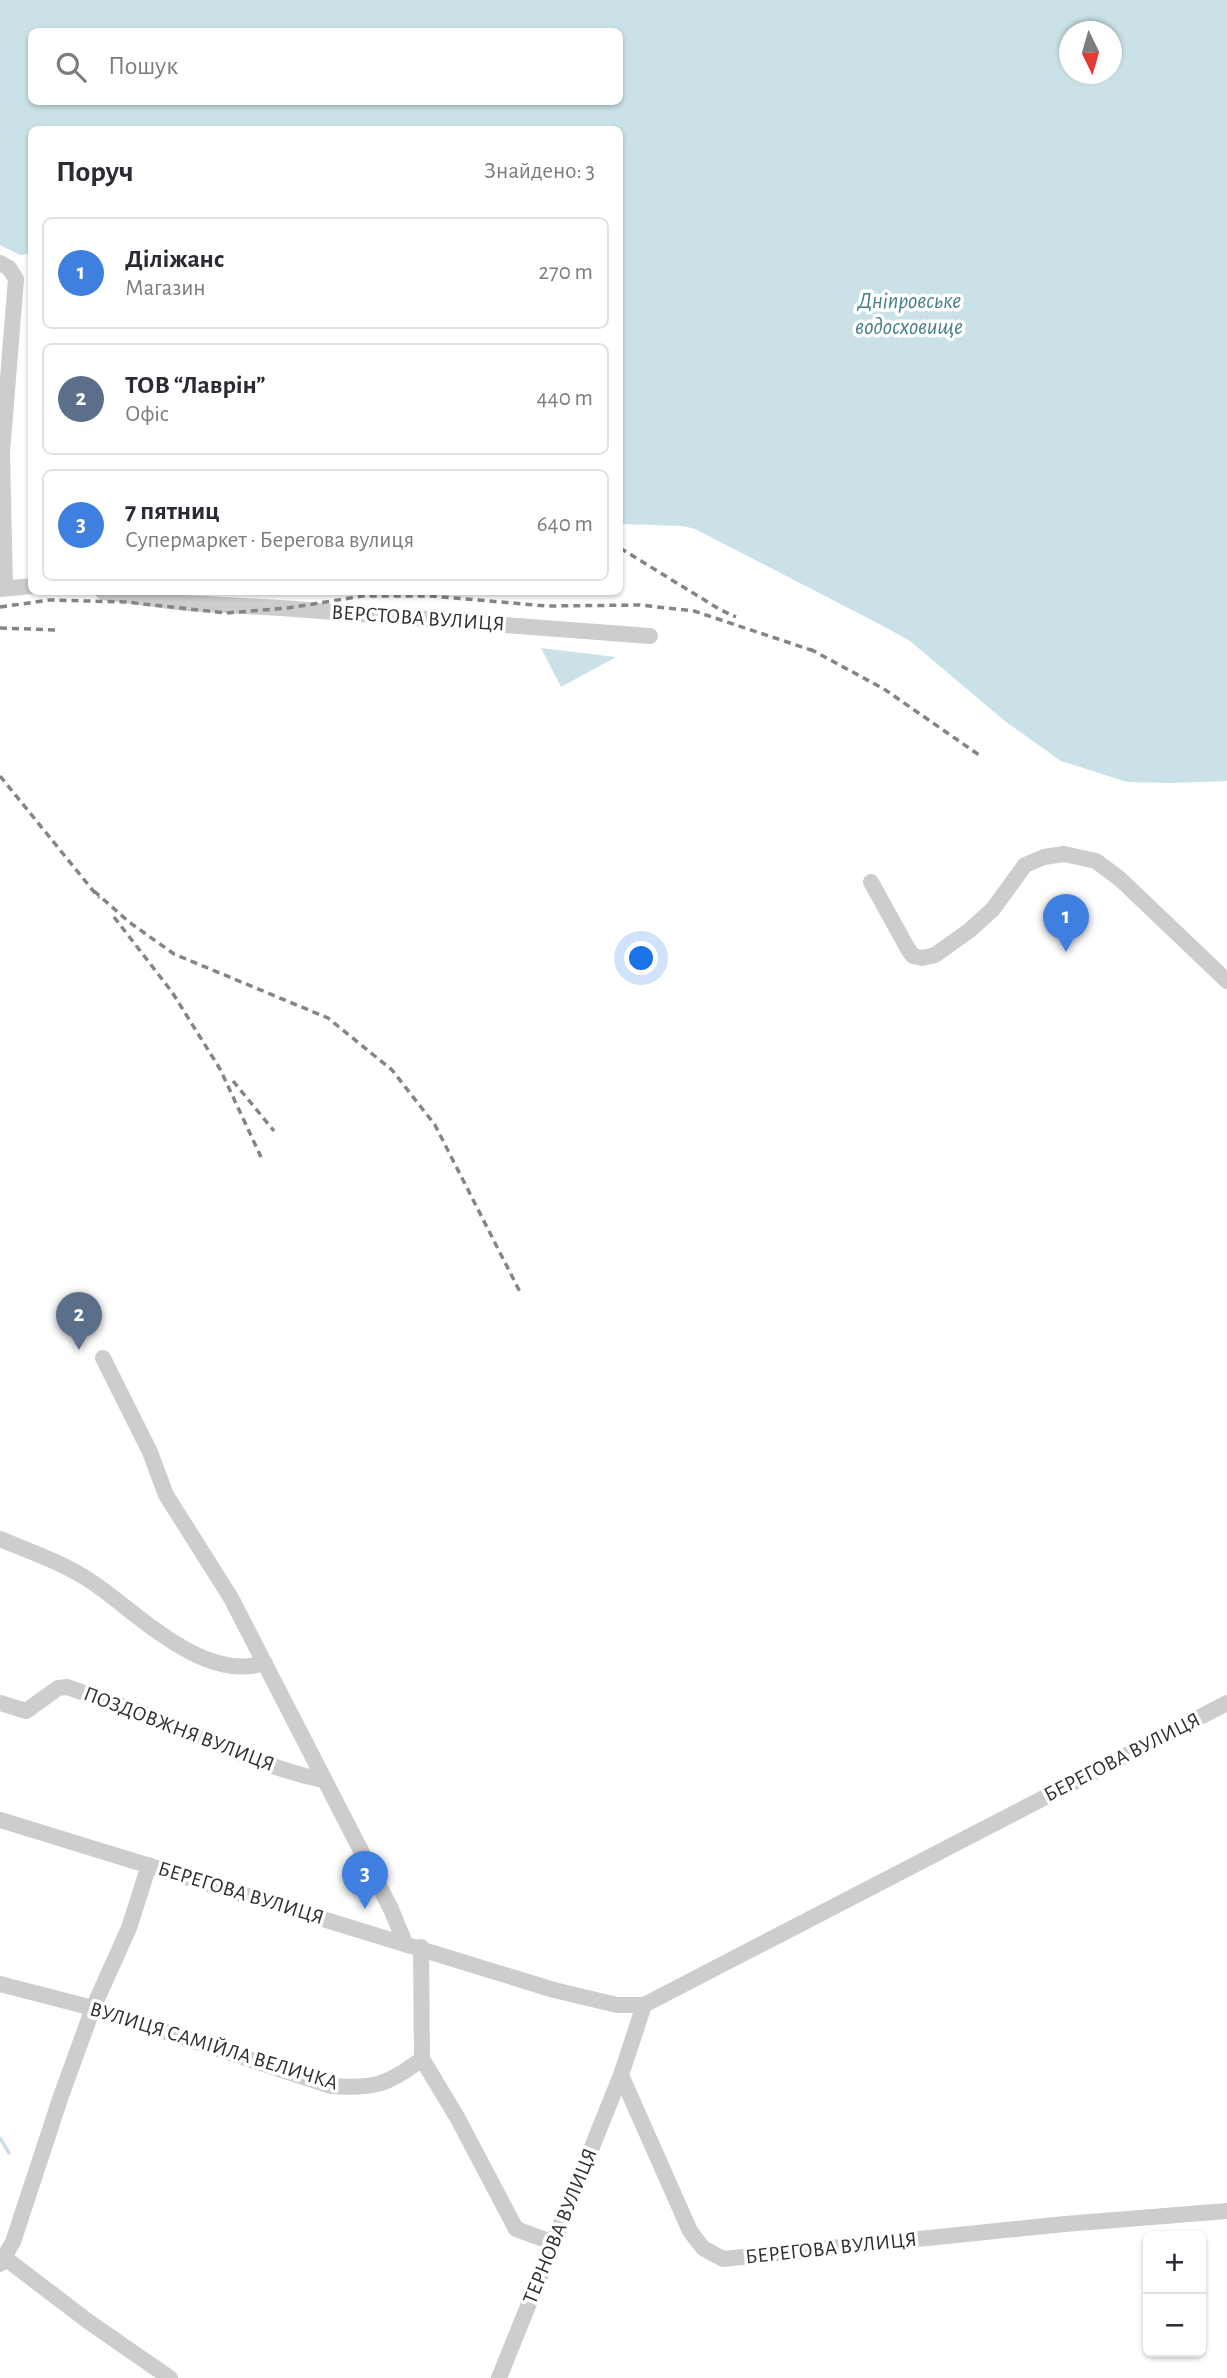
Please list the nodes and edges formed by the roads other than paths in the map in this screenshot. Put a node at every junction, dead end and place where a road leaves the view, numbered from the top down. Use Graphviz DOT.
graph roads {
  1 [pos="0,263"];
  2 [pos="28,586"];
  3 [pos="2,588"];
  4 [pos="125,595"];
  5 [pos="650,636"];
  6 [pos="871,882"];
  7 [pos="1227,981"];
  8 [pos="103,1358"];
  9 [pos="0,1539"];
  10 [pos="265,1663"];
  11 [pos="0,1703"];
  12 [pos="1227,1703"];
  13 [pos="323,1780"];
  14 [pos="0,1820"];
  15 [pos="149,1865"];
  16 [pos="413,1945"];
  17 [pos="0,1984"];
  18 [pos="644,2005"];
  19 [pos="93,2008"];
  20 [pos="422,2059"];
  21 [pos="621,2075"];
  22 [pos="1227,2211"];
  23 [pos="6,2239"];
  24 [pos="554,2243"];
  25 [pos="3,2261"];
  26 [pos="170,2378"];
  27 [pos="499,2378"];
  1 -- 3 [label="street"];
  2 -- 3 [label="street"];
  4 -- 5 [label="street, ВЕРСТОВА ВУЛИЦЯ"];
  6 -- 7 [label="street"];
  8 -- 10 [label="street"];
  9 -- 10 [label="street"];
  10 -- 13 [label="street"];
  11 -- 13 [label="street, ПОЗДОВЖНЯ ВУЛИЦЯ"];
  12 -- 18 [label="street, БЕРЕГОВА ВУЛИЦЯ"];
  13 -- 16 [label="street"];
  14 -- 15 [label="street, БЕРЕГОВА ВУЛИЦЯ"];
  15 -- 16 [label="street, БЕРЕГОВА ВУЛИЦЯ"];
  15 -- 19 [label="street"];
  16 -- 18 [label="street, БЕРЕГОВА ВУЛИЦЯ"];
  16 -- 20 [label="street"];
  17 -- 19 [label="street, ВУЛИЦЯ САМІЙЛА ВЕЛИЧКА"];
  18 -- 21 [label="street"];
  19 -- 20 [label="street, ВУЛИЦЯ САМІЙЛА ВЕЛИЧКА"];
  19 -- 23 [label="street"];
  20 -- 24 [label="street"];
  21 -- 22 [label="street, БЕРЕГОВА ВУЛИЦЯ"];
  21 -- 24 [label="street, ТЕРНОВА ВУЛИЦЯ"];
  23 -- 25 [label="street"];
  24 -- 27 [label="street, ТЕРНОВА ВУЛИЦЯ"];
  25 -- 26 [label="street"];
}
